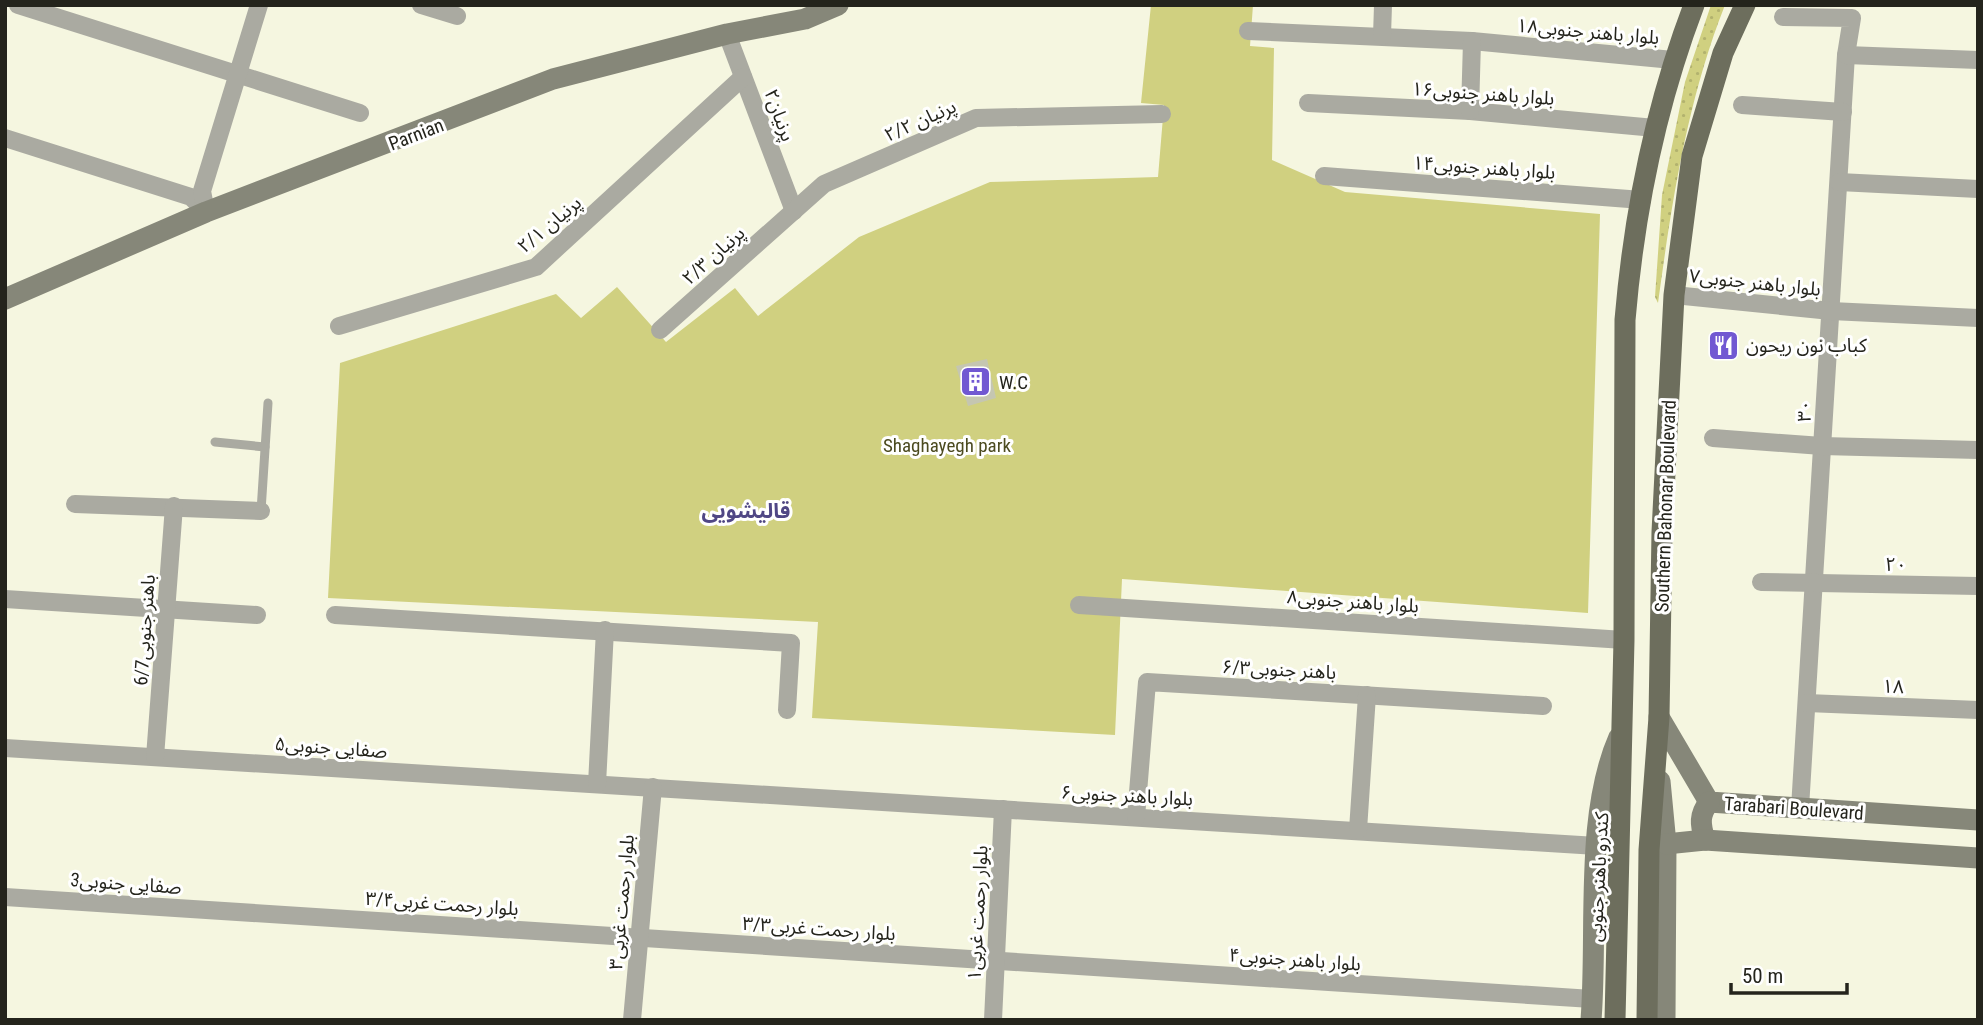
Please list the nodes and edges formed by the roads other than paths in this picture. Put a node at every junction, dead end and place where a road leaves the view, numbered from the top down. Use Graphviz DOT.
graph roads {
  1 [pos="18,5"];
  2 [pos="259,5"];
  3 [pos="421,5"];
  4 [pos="838,5"];
  5 [pos="1383,5"];
  6 [pos="1694,5"];
  7 [pos="1745,5"];
  8 [pos="457,16"];
  9 [pos="1783,17"];
  10 [pos="1248,31"];
  11 [pos="727,33"];
  12 [pos="1382,36"];
  13 [pos="1472,41"];
  14 [pos="1846,55"];
  15 [pos="1673,60"];
  16 [pos="1978,60"];
  17 [pos="237,76"];
  18 [pos="743,77"];
  19 [pos="1308,103"];
  20 [pos="1742,105"];
  21 [pos="1470,111"];
  22 [pos="1843,112"];
  23 [pos="360,114"];
  24 [pos="1162,114"];
  25 [pos="1656,128"];
  26 [pos="5,138"];
  27 [pos="1324,176"];
  28 [pos="1839,183"];
  29 [pos="1978,189"];
  30 [pos="1642,200"];
  31 [pos="793,211"];
  32 [pos="205,212"];
  33 [pos="53,279"];
  34 [pos="5,289"];
  35 [pos="1674,295"];
  36 [pos="5,299"];
  37 [pos="1831,311"];
  38 [pos="1978,318"];
  39 [pos="339,326"];
  40 [pos="660,330"];
  41 [pos="268,403"];
  42 [pos="1713,438"];
  43 [pos="215,442"];
  44 [pos="1822,446"];
  45 [pos="265,447"];
  46 [pos="1978,450"];
  47 [pos="75,504"];
  48 [pos="174,506"];
  49 [pos="261,511"];
  50 [pos="1761,582"];
  51 [pos="1814,584"];
  52 [pos="1978,586"];
  53 [pos="5,599"];
  54 [pos="1079,605"];
  55 [pos="168,610"];
  56 [pos="257,615"];
  57 [pos="335,615"];
  58 [pos="605,630"];
  59 [pos="1624,640"];
  60 [pos="1367,695"];
  61 [pos="1807,703"];
  62 [pos="1543,706"];
  63 [pos="787,710"];
  64 [pos="1978,710"];
  65 [pos="1659,717"];
  66 [pos="1619,737"];
  67 [pos="5,748"];
  68 [pos="155,757"];
  69 [pos="1657,757"];
  70 [pos="597,784"];
  71 [pos="653,787"];
  72 [pos="1709,802"];
  73 [pos="1003,808"];
  74 [pos="1800,808"];
  75 [pos="1136,817"];
  76 [pos="1978,820"];
  77 [pos="1358,830"];
  78 [pos="1705,840"];
  79 [pos="1667,844"];
  80 [pos="1597,846"];
  81 [pos="1978,858"];
  82 [pos="5,897"];
  83 [pos="244,912"];
  84 [pos="638,936"];
  85 [pos="996,961"];
  86 [pos="1591,1009"];
  87 [pos="1615,1017"];
  88 [pos="1653,1019"];
  89 [pos="632,1020"];
  90 [pos="993,1020"];
  1 -- 17 [label="street"];
  2 -- 17 [label="street"];
  3 -- 8 [label="street"];
  4 -- 11 [label="street, Parnian"];
  5 -- 12 [label="street"];
  6 -- 15 [label="main road, Southern Bahonar Boulevard"];
  7 -- 35 [label="main road, Southern Bahonar Boulevard"];
  9 -- 14 [label="street, ۳۰"];
  10 -- 12 [label="street, ۱۸بلوار باهنر جنوبی"];
  11 -- 18 [label="street, پرنیان۲"];
  11 -- 32 [label="street, Parnian"];
  12 -- 13 [label="street, ۱۸بلوار باهنر جنوبی"];
  13 -- 15 [label="street, ۱۸بلوار باهنر جنوبی"];
  13 -- 21 [label="street"];
  14 -- 16 [label="street"];
  14 -- 22 [label="street, ۳۰"];
  15 -- 25 [label="main road, Southern Bahonar Boulevard"];
  17 -- 23 [label="street"];
  17 -- 32 [label="street"];
  18 -- 31 [label="street, پرنیان۲"];
  18 -- 39 [label="street, پرنیان ۲/۱"];
  19 -- 21 [label="street, بلوار باهنر جنوبی۱۶"];
  20 -- 22 [label="street"];
  21 -- 25 [label="street, بلوار باهنر جنوبی۱۶"];
  22 -- 28 [label="street, ۳۰"];
  24 -- 31 [label="street, پرنیان ۲/۲"];
  25 -- 30 [label="main road, Southern Bahonar Boulevard"];
  26 -- 32 [label="street"];
  27 -- 30 [label="street, بلوار باهنر جنوبی۱۴"];
  28 -- 29 [label="street"];
  28 -- 37 [label="street, ۳۰"];
  30 -- 59 [label="main road, Southern Bahonar Boulevard"];
  31 -- 40 [label="street, پرنیان ۲/۳"];
  32 -- 33 [label="street, Parnian"];
  33 -- 34 [label="street"];
  33 -- 36 [label="street, Parnian"];
  35 -- 37 [label="street, بلوار باهنر جنوبی۷"];
  35 -- 65 [label="main road, Southern Bahonar Boulevard"];
  37 -- 38 [label="street, بلوار باهنر جنوبی۷"];
  37 -- 44 [label="street, ۳۰"];
  41 -- 45 [label="lane"];
  42 -- 44 [label="street"];
  43 -- 45 [label="lane"];
  44 -- 46 [label="street"];
  44 -- 51 [label="street, ۳۰"];
  45 -- 49 [label="lane"];
  47 -- 48 [label="street"];
  48 -- 49 [label="street"];
  48 -- 55 [label="street, 6/7باهنر جنوبی"];
  50 -- 51 [label="street, ۲۰"];
  51 -- 52 [label="street, ۲۰"];
  51 -- 61 [label="street, ۳۰"];
  53 -- 55 [label="street"];
  54 -- 59 [label="street, ۸بلوار باهنر جنوبی"];
  55 -- 56 [label="street"];
  55 -- 68 [label="street, 6/7باهنر جنوبی"];
  57 -- 58 [label="street"];
  58 -- 63 [label="street"];
  58 -- 70 [label="street"];
  59 -- 66 [label="main road, Southern Bahonar Boulevard"];
  60 -- 62 [label="street, ۶/۳باهنر جنوبی"];
  60 -- 75 [label="street, ۶/۳باهنر جنوبی"];
  60 -- 77 [label="street"];
  61 -- 64 [label="street, ۱۸"];
  61 -- 74 [label="street, ۳۰"];
  65 -- 69 [label="main road, Southern Bahonar Boulevard"];
  65 -- 72 [label="street, Tarabari Boulevard"];
  66 -- 80 [label="street, کندرو باهنر جنوبی"];
  66 -- 87 [label="main road, Southern Bahonar Boulevard"];
  67 -- 68 [label="street, صفایی جنوبی۵"];
  68 -- 70 [label="street, صفایی جنوبی۵"];
  69 -- 79 [label="street"];
  69 -- 88 [label="main road, Southern Bahonar Boulevard"];
  70 -- 71 [label="street, صفایی جنوبی۵"];
  71 -- 73 [label="street, بلوار باهنر جنوبی۶"];
  71 -- 84 [label="street, بلوار رحمت غربی۳"];
  72 -- 74 [label="street, Tarabari Boulevard"];
  72 -- 78 [label="street"];
  73 -- 75 [label="street, بلوار باهنر جنوبی۶"];
  73 -- 85 [label="street, بلوار رحمت غربی۱"];
  74 -- 76 [label="street, Tarabari Boulevard"];
  75 -- 77 [label="street, بلوار باهنر جنوبی۶"];
  77 -- 80 [label="street, بلوار باهنر جنوبی۶"];
  78 -- 79 [label="street, Tarabari Boulevard"];
  78 -- 81 [label="street, Tarabari Boulevard"];
  79 -- 88 [label="street"];
  80 -- 86 [label="street, کندرو باهنر جنوبی"];
  82 -- 83 [label="street, 3صفایی جنوبی"];
  83 -- 84 [label="street, بلوار رحمت غربی۳/۴"];
  84 -- 85 [label="street, بلوار رحمت غربی۳/۳"];
  84 -- 89 [label="street, بلوار رحمت غربی۳"];
  85 -- 86 [label="street, بلوار باهنر جنوبی۴"];
  85 -- 90 [label="street, بلوار رحمت غربی۱"];
}
